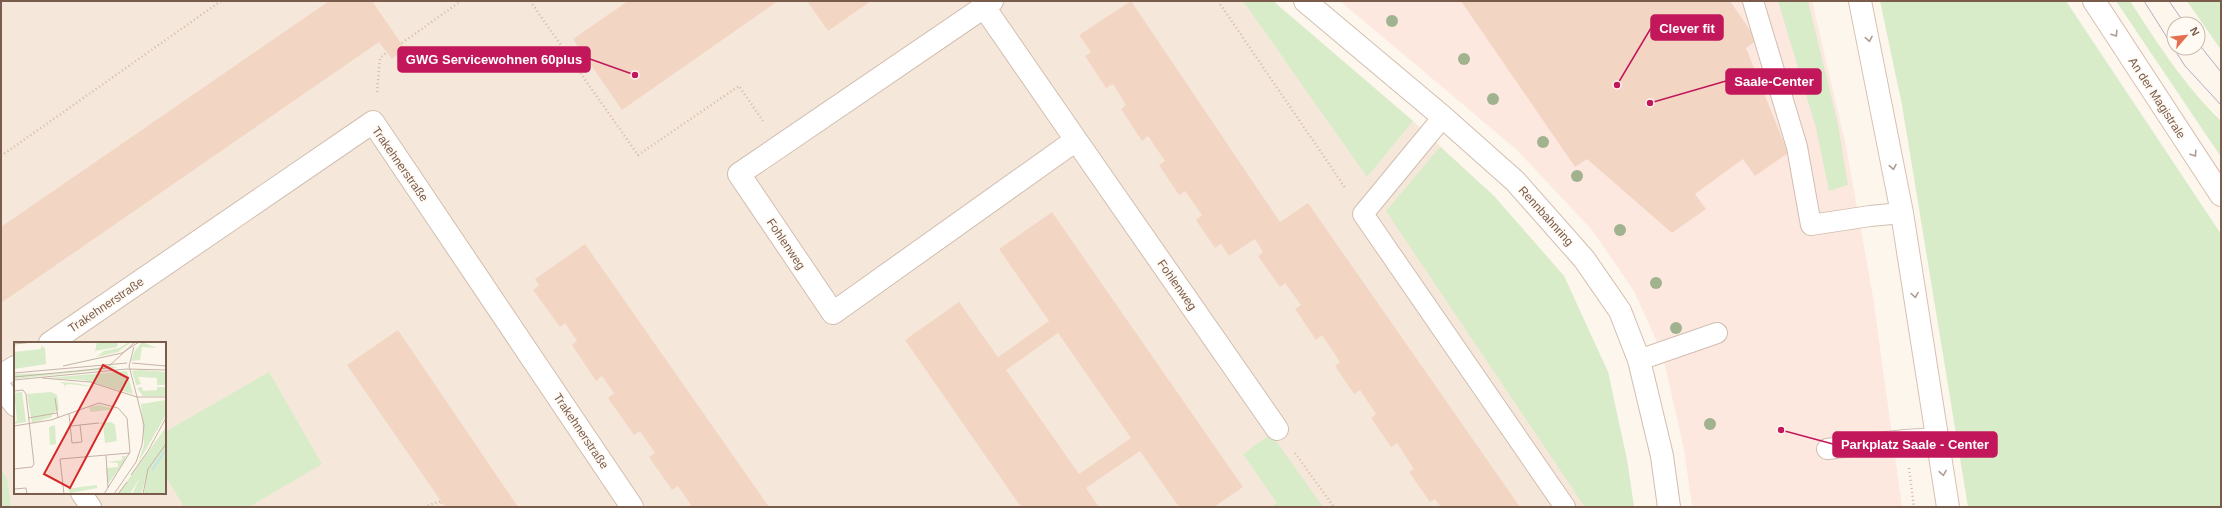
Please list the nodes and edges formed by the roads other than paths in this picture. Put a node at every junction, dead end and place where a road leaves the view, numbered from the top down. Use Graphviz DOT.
graph roads {
  1 [pos="1305,1"];
  2 [pos="1753,1"];
  3 [pos="1860,1"];
  4 [pos="2094,1"];
  5 [pos="988,4"];
  6 [pos="1443,117"];
  7 [pos="1076,140"];
  8 [pos="2221,195"];
  9 [pos="1902,213"];
  10 [pos="1717,333"];
  11 [pos="51,342"];
  12 [pos="1640,360"];
  13 [pos="14,368"];
  14 [pos="1,376"];
  15 [pos="1,388"];
  16 [pos="14,405"];
  17 [pos="1277,429"];
  18 [pos="1937,438"];
  19 [pos="1827,449"];
  20 [pos="81,494"];
  21 [pos="91,507"];
  22 [pos="632,507"];
  23 [pos="1564,507"];
  24 [pos="1669,507"];
  25 [pos="1948,507"];
  1 -- 6 [label="street, Rennbahnring"];
  2 -- 9 [label="lane"];
  3 -- 9 [label="street, one-way"];
  4 -- 8 [label="street, An der Magistrale, one-way"];
  5 -- 7 [label="street, Fohlenweg"];
  5 -- 7 [label="street, Fohlenweg"];
  6 -- 12 [label="street, Rennbahnring"];
  6 -- 23 [label="lane"];
  7 -- 17 [label="street, Fohlenweg"];
  9 -- 18 [label="street, one-way"];
  10 -- 12 [label="lane"];
  11 -- 22 [label="street, Trakehnerstraße"];
  12 -- 24 [label="street, Rennbahnring"];
  13 -- 14 [label="street"];
  15 -- 16 [label="lane"];
  18 -- 19 [label="lane"];
  18 -- 25 [label="street, one-way"];
  20 -- 21 [label="lane"];
}
